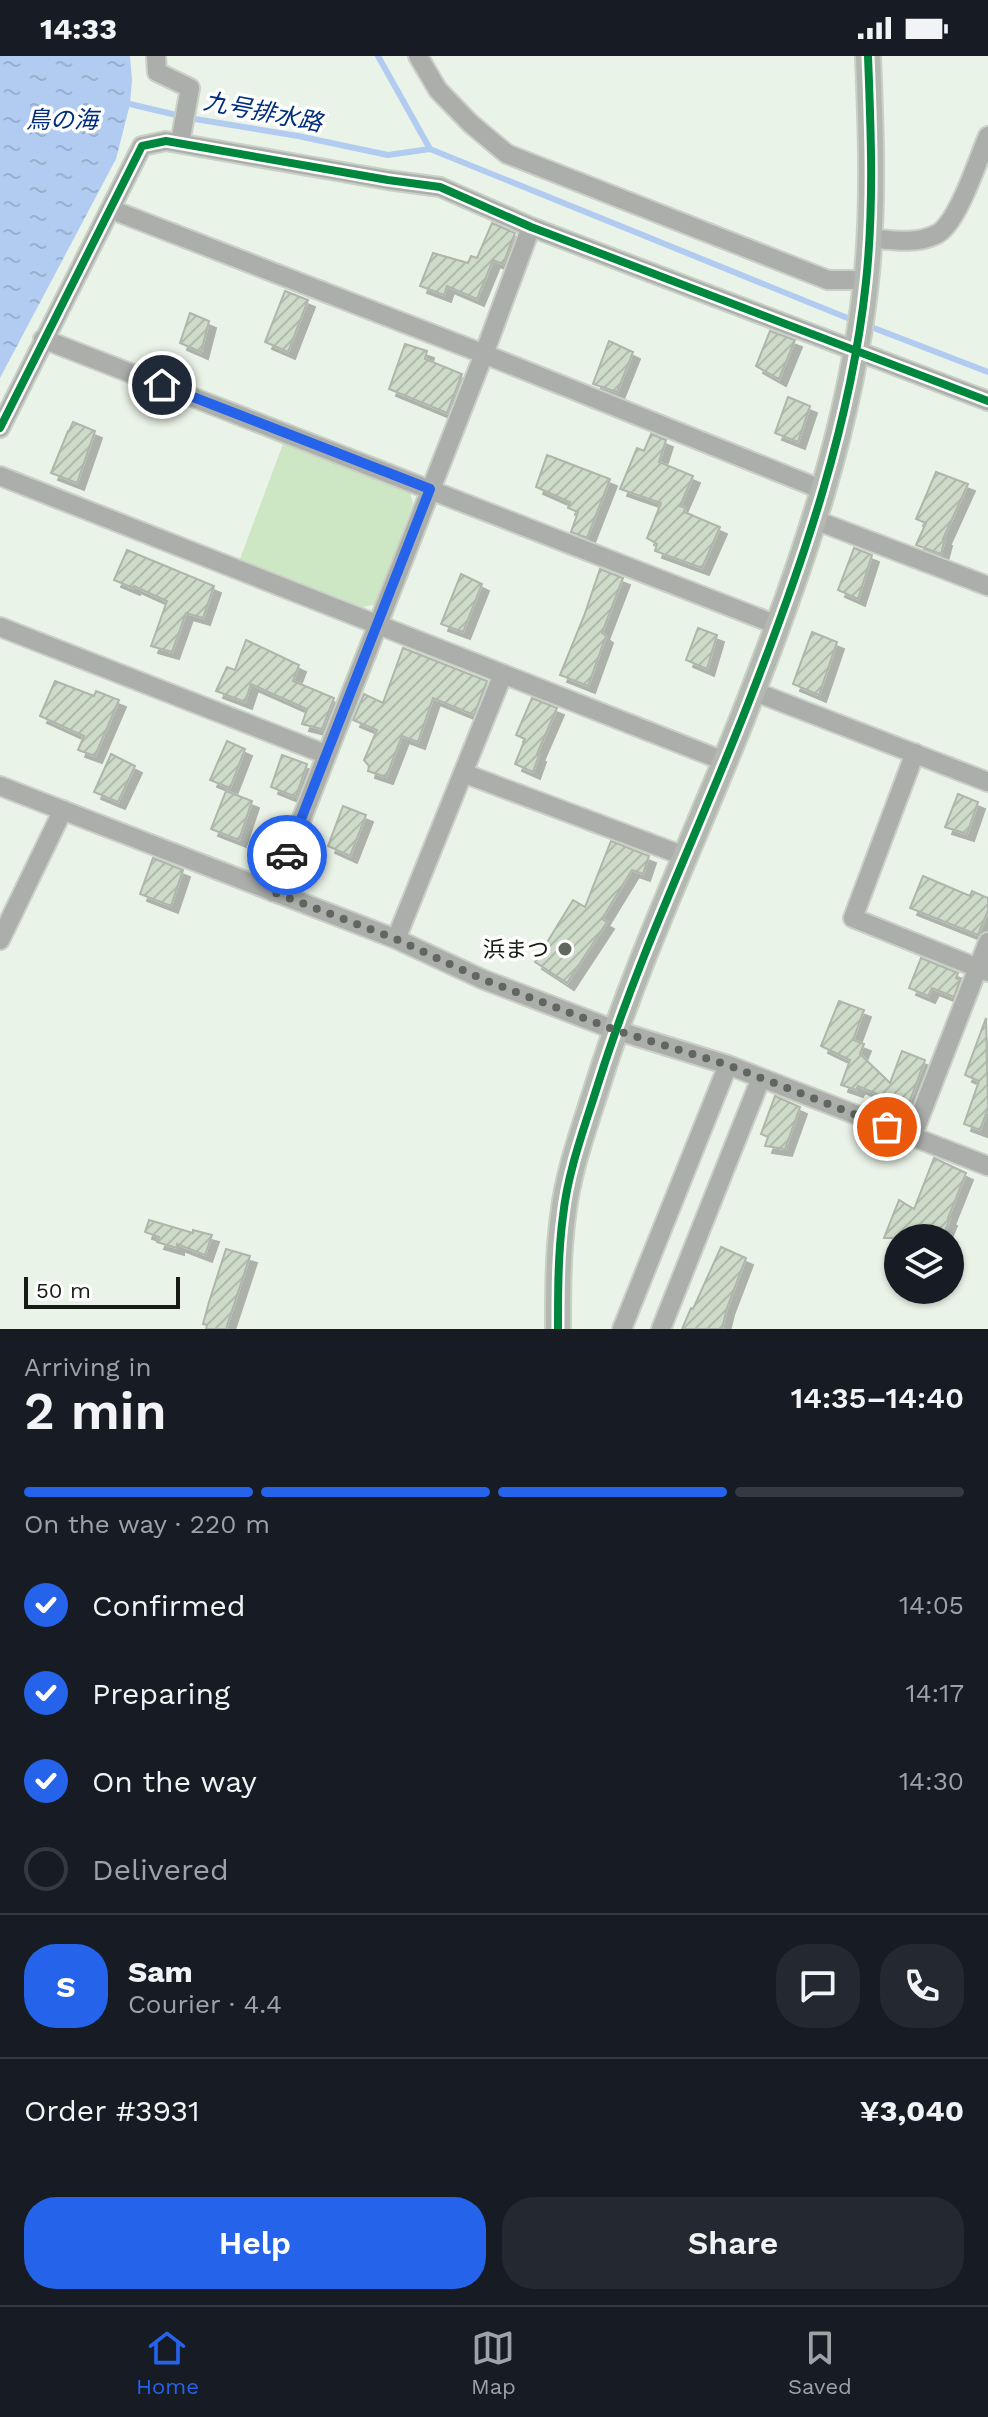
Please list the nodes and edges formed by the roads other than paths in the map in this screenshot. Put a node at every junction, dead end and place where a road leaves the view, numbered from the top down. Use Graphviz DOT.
graph roads {
  1 [pos="156,56"];
  2 [pos="418,56"];
  3 [pos="868,56"];
  4 [pos="988,136"];
  5 [pos="181,138"];
  6 [pos="110,209"];
  7 [pos="531,227"];
  8 [pos="869,238"];
  9 [pos="865,290"];
  10 [pos="43,339"];
  11 [pos="857,343"];
  12 [pos="484,354"];
  13 [pos="988,401"];
  14 [pos="0,428"];
  15 [pos="0,476"];
  16 [pos="430,489"];
  17 [pos="823,490"];
  18 [pos="815,520"];
  19 [pos="988,586"];
  20 [pos="376,625"];
  21 [pos="777,625"];
  22 [pos="0,627"];
  23 [pos="503,674"];
  24 [pos="753,691"];
  25 [pos="915,753"];
  26 [pos="325,754"];
  27 [pos="724,761"];
  28 [pos="463,773"];
  29 [pos="988,782"];
  30 [pos="0,786"];
  31 [pos="63,810"];
  32 [pos="684,856"];
  33 [pos="273,892"];
  34 [pos="396,939"];
  35 [pos="0,940"];
  36 [pos="988,942"];
  37 [pos="983,970"];
  38 [pos="615,1030"];
  39 [pos="728,1065"];
  40 [pos="761,1078"];
  41 [pos="912,1137"];
  42 [pos="988,1166"];
  43 [pos="558,1329"];
  44 [pos="622,1329"];
  45 [pos="661,1329"];
  1 -- 5 [label="street"];
  2 -- 9 [label="street"];
  3 -- 8 [label="street"];
  4 -- 8 [label="street"];
  5 -- 6 [label="street"];
  5 -- 7 [label="street"];
  6 -- 10 [label="street"];
  6 -- 12 [label="street"];
  7 -- 11 [label="street"];
  7 -- 12 [label="street"];
  8 -- 9 [label="street"];
  9 -- 11 [label="street"];
  10 -- 14 [label="street"];
  10 -- 16 [label="street"];
  11 -- 13 [label="street"];
  11 -- 17 [label="street"];
  12 -- 16 [label="street"];
  12 -- 17 [label="street"];
  15 -- 20 [label="street"];
  16 -- 20 [label="street"];
  16 -- 21 [label="street"];
  17 -- 18 [label="street"];
  18 -- 19 [label="street"];
  18 -- 21 [label="street"];
  20 -- 23 [label="street"];
  20 -- 26 [label="street"];
  21 -- 24 [label="street"];
  22 -- 26 [label="street"];
  23 -- 27 [label="street"];
  23 -- 28 [label="street"];
  24 -- 25 [label="street"];
  24 -- 27 [label="street"];
  25 -- 29 [label="street"];
  25 -- 37 [label="street"];
  26 -- 33 [label="street"];
  27 -- 32 [label="street"];
  28 -- 32 [label="street"];
  28 -- 34 [label="street"];
  30 -- 31 [label="street"];
  31 -- 33 [label="street"];
  31 -- 35 [label="street"];
  32 -- 38 [label="street"];
  33 -- 34 [label="street"];
  34 -- 38 [label="street"];
  36 -- 37 [label="street"];
  37 -- 41 [label="street"];
  38 -- 39 [label="street"];
  38 -- 43 [label="street"];
  39 -- 40 [label="street"];
  39 -- 44 [label="street"];
  40 -- 41 [label="street"];
  40 -- 45 [label="street"];
  41 -- 42 [label="street"];
}
